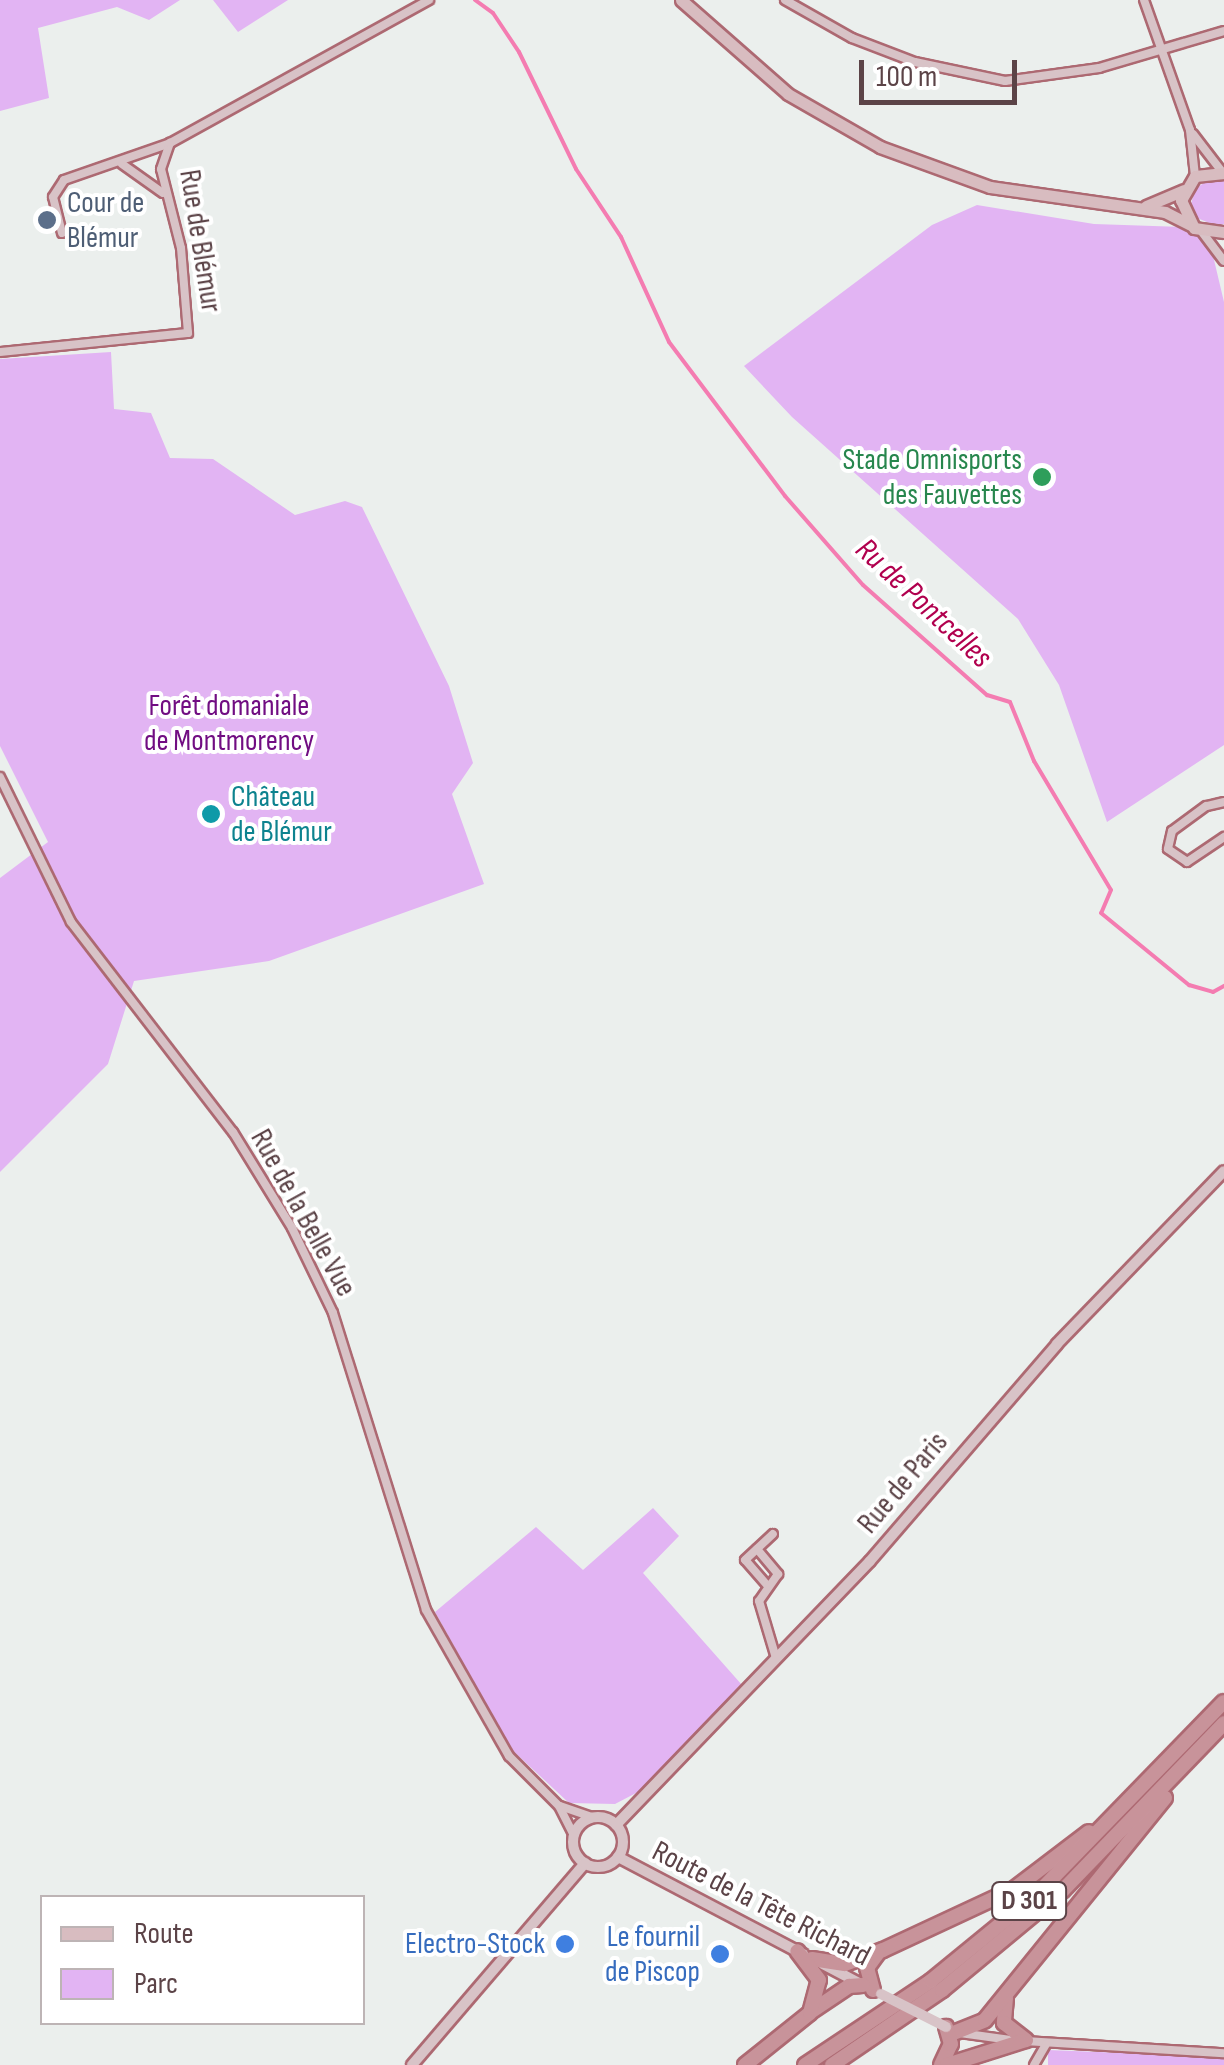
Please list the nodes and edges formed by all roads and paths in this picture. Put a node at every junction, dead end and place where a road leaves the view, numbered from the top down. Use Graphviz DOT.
graph roads {
  1 [pos="429,0"];
  2 [pos="683,0"];
  3 [pos="785,0"];
  4 [pos="1144,0"];
  5 [pos="1223,32"];
  6 [pos="1160,46"];
  7 [pos="1190,130"];
  8 [pos="170,143"];
  9 [pos="120,164"];
  10 [pos="1224,173"];
  11 [pos="1195,176"];
  12 [pos="1184,190"];
  13 [pos="163,192"];
  14 [pos="1137,208"];
  15 [pos="1194,227"];
  16 [pos="1224,232"];
  17 [pos="62,234"];
  18 [pos="1224,260"];
  19 [pos="0,352"];
  20 [pos="0,777"];
  21 [pos="1224,802"];
  22 [pos="1224,837"];
  23 [pos="1224,1171"];
  24 [pos="773,1534"];
  25 [pos="757,1549"];
  26 [pos="767,1585"];
  27 [pos="776,1658"];
  28 [pos="1224,1702"];
  29 [pos="1224,1724"];
  30 [pos="1169,1763"];
  31 [pos="558,1806"];
  32 [pos="594,1818"];
  33 [pos="616,1825"];
  34 [pos="574,1835"];
  35 [pos="618,1857"];
  36 [pos="585,1863"];
  37 [pos="883,1950"];
  38 [pos="797,1951"];
  39 [pos="812,1959"];
  40 [pos="1012,1988"];
  41 [pos="872,1990"];
  42 [pos="810,2013"];
  43 [pos="951,2030"];
  44 [pos="1033,2042"];
  45 [pos="1224,2052"];
  46 [pos="412,2065"];
  47 [pos="744,2065"];
  48 [pos="805,2065"];
  49 [pos="832,2065"];
  50 [pos="944,2065"];
  51 [pos="1034,2065"];
  1 -- 8 [label="street, Rue de Blémur"];
  2 -- 14 [label="main road"];
  3 -- 6 [label="street"];
  4 -- 6 [label="street"];
  5 -- 6 [label="street"];
  6 -- 7 [label="street"];
  7 -- 10 [label="street"];
  7 -- 11 [label="street"];
  8 -- 9 [label="street"];
  8 -- 13 [label="street, Rue de Blémur"];
  9 -- 13 [label="street"];
  9 -- 17 [label="street"];
  10 -- 11 [label="main road"];
  11 -- 12 [label="main road"];
  12 -- 14 [label="main road"];
  12 -- 15 [label="main road"];
  13 -- 19 [label="street, Rue de Blémur"];
  14 -- 15 [label="main road"];
  15 -- 16 [label="main road"];
  15 -- 18 [label="street"];
  20 -- 31 [label="street, Rue de la Belle Vue"];
  21 -- 22 [label="street"];
  23 -- 27 [label="street, Rue de Paris"];
  24 -- 25 [label="street"];
  25 -- 26 [label="street"];
  25 -- 26 [label="street"];
  26 -- 27 [label="street"];
  27 -- 33 [label="street, Rue de Paris"];
  28 -- 30 [label="highway, D 301"];
  29 -- 40 [label="highway"];
  29 -- 49 [label="highway, D 301"];
  30 -- 37 [label="highway"];
  30 -- 48 [label="highway, D 301"];
  31 -- 32 [label="street, Rue de la Belle Vue"];
  31 -- 34 [label="street, Rue de la Belle Vue"];
  32 -- 33 [label="street"];
  32 -- 34 [label="street"];
  33 -- 35 [label="street"];
  34 -- 36 [label="street"];
  35 -- 36 [label="street"];
  35 -- 38 [label="street, Route de la Tête Richard"];
  36 -- 46 [label="street"];
  37 -- 39 [label="highway"];
  37 -- 41 [label="highway"];
  38 -- 39 [label="street, Route de la Tête Richard"];
  38 -- 42 [label="highway"];
  39 -- 41 [label="street, Route de la Tête Richard"];
  40 -- 43 [label="highway"];
  40 -- 44 [label="highway"];
  41 -- 42 [label="highway"];
  41 -- 43 [label="street, Route de la Tête Richard, bridge"];
  42 -- 47 [label="highway"];
  43 -- 44 [label="street"];
  43 -- 50 [label="highway"];
  44 -- 45 [label="street"];
  44 -- 50 [label="highway"];
  44 -- 51 [label="street"];
}
